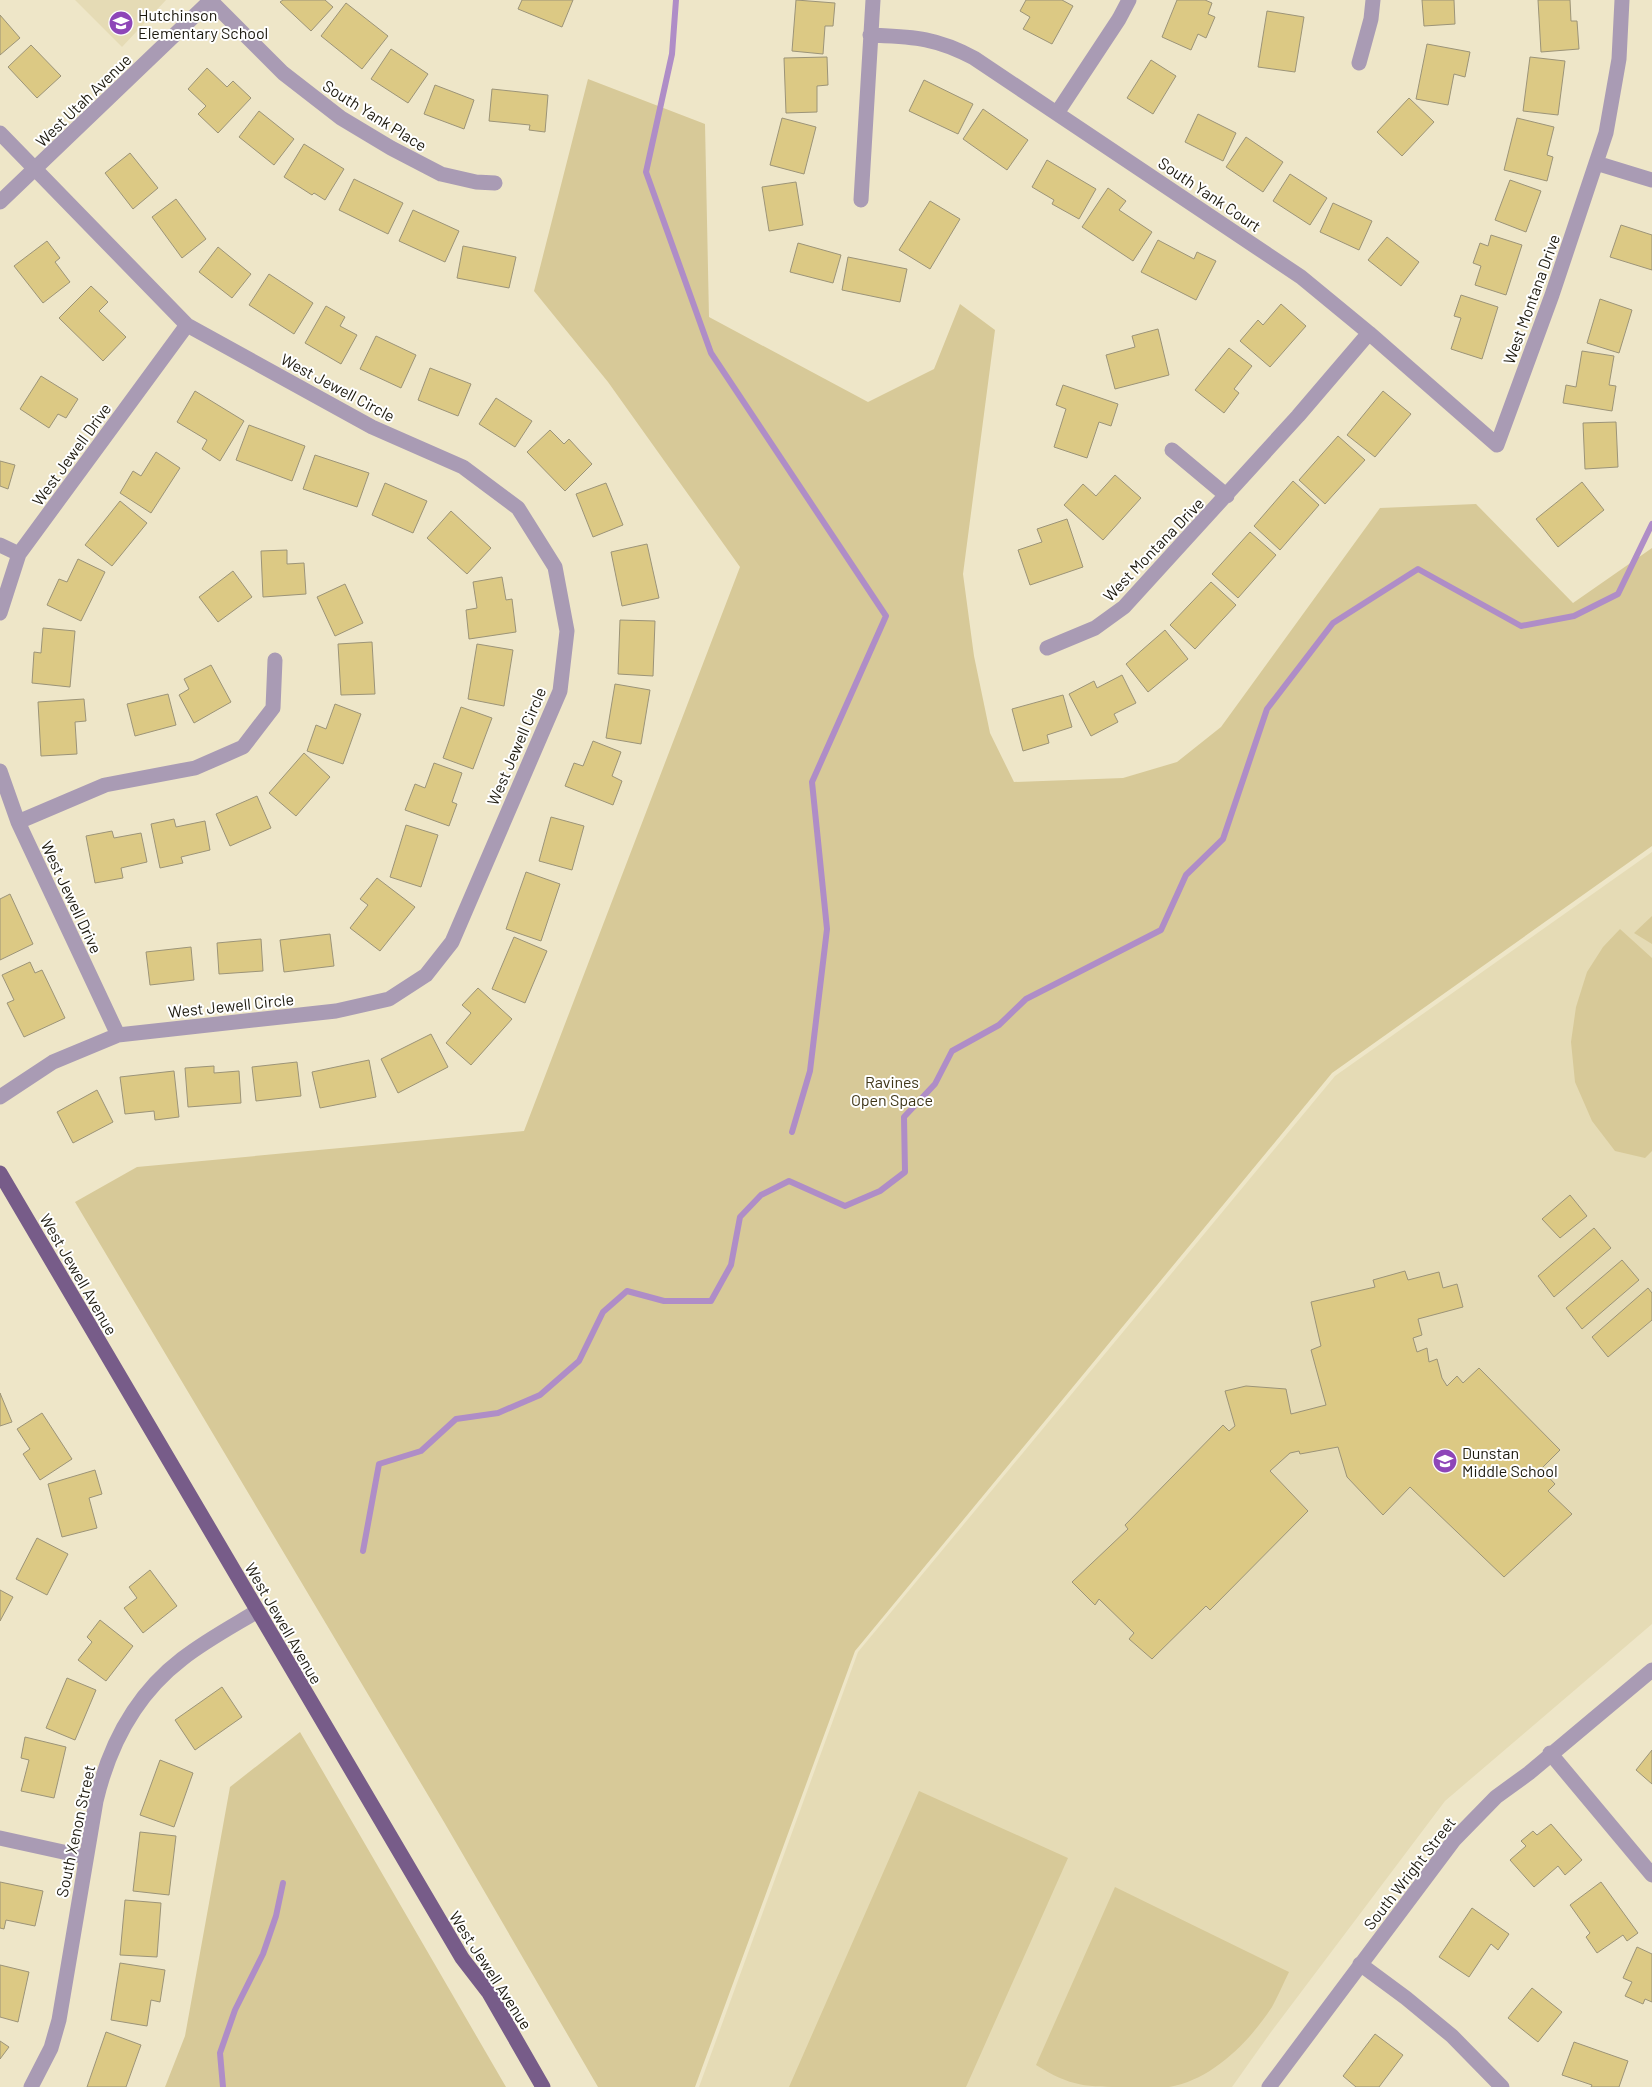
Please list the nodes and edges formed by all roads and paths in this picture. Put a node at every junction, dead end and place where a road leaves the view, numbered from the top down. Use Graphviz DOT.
graph roads {
  1 [pos="211,0"];
  2 [pos="873,0"];
  3 [pos="1129,0"];
  4 [pos="1374,0"];
  5 [pos="1622,0"];
  6 [pos="870,35"];
  7 [pos="1360,63"];
  8 [pos="1057,113"];
  9 [pos="0,134"];
  10 [pos="1596,163"];
  11 [pos="36,170"];
  12 [pos="1652,180"];
  13 [pos="495,184"];
  14 [pos="861,200"];
  15 [pos="0,202"];
  16 [pos="188,325"];
  17 [pos="1369,333"];
  18 [pos="1497,445"];
  19 [pos="1172,450"];
  20 [pos="1227,496"];
  21 [pos="0,545"];
  22 [pos="19,554"];
  23 [pos="0,613"];
  24 [pos="1047,648"];
  25 [pos="275,660"];
  26 [pos="0,771"];
  27 [pos="18,822"];
  28 [pos="118,1036"];
  29 [pos="0,1097"];
  30 [pos="0,1173"];
  31 [pos="256,1612"];
  32 [pos="1652,1670"];
  33 [pos="1550,1753"];
  34 [pos="0,1838"];
  35 [pos="86,1857"];
  36 [pos="1652,1875"];
  37 [pos="1360,1964"];
  38 [pos="32,2087"];
  39 [pos="543,2087"];
  40 [pos="1268,2087"];
  41 [pos="1502,2087"];
  1 -- 11 [label="street, West Utah Avenue"];
  1 -- 13 [label="street, South Yank Place"];
  2 -- 6 [label="street"];
  3 -- 8 [label="street"];
  4 -- 7 [label="street"];
  5 -- 10 [label="street, West Montana Drive"];
  6 -- 8 [label="street, South Yank Court"];
  6 -- 14 [label="street"];
  8 -- 17 [label="street, South Yank Court"];
  9 -- 11 [label="street, West Jewell Circle"];
  10 -- 12 [label="street"];
  10 -- 18 [label="street, West Montana Drive"];
  11 -- 15 [label="street, West Utah Avenue"];
  11 -- 16 [label="street, West Jewell Circle"];
  16 -- 22 [label="street, West Jewell Drive"];
  16 -- 28 [label="street, West Jewell Circle"];
  17 -- 18 [label="street, South Yank Court"];
  17 -- 20 [label="street, West Montana Drive"];
  19 -- 20 [label="street, West Montana Drive"];
  20 -- 24 [label="street, West Montana Drive"];
  21 -- 22 [label="street"];
  22 -- 23 [label="street, West Jewell Drive"];
  25 -- 27 [label="street"];
  26 -- 27 [label="street, West Jewell Drive"];
  27 -- 28 [label="street, West Jewell Drive"];
  28 -- 29 [label="street, West Jewell Circle"];
  30 -- 31 [label="main road, West Jewell Avenue"];
  31 -- 35 [label="street, South Xenon Street"];
  31 -- 39 [label="main road, West Jewell Avenue"];
  32 -- 33 [label="street, South Wright Street"];
  33 -- 36 [label="street"];
  33 -- 37 [label="street, South Wright Street"];
  34 -- 35 [label="street"];
  35 -- 38 [label="street, South Xenon Street"];
  37 -- 40 [label="street, South Wright Street"];
  37 -- 41 [label="street"];
}
